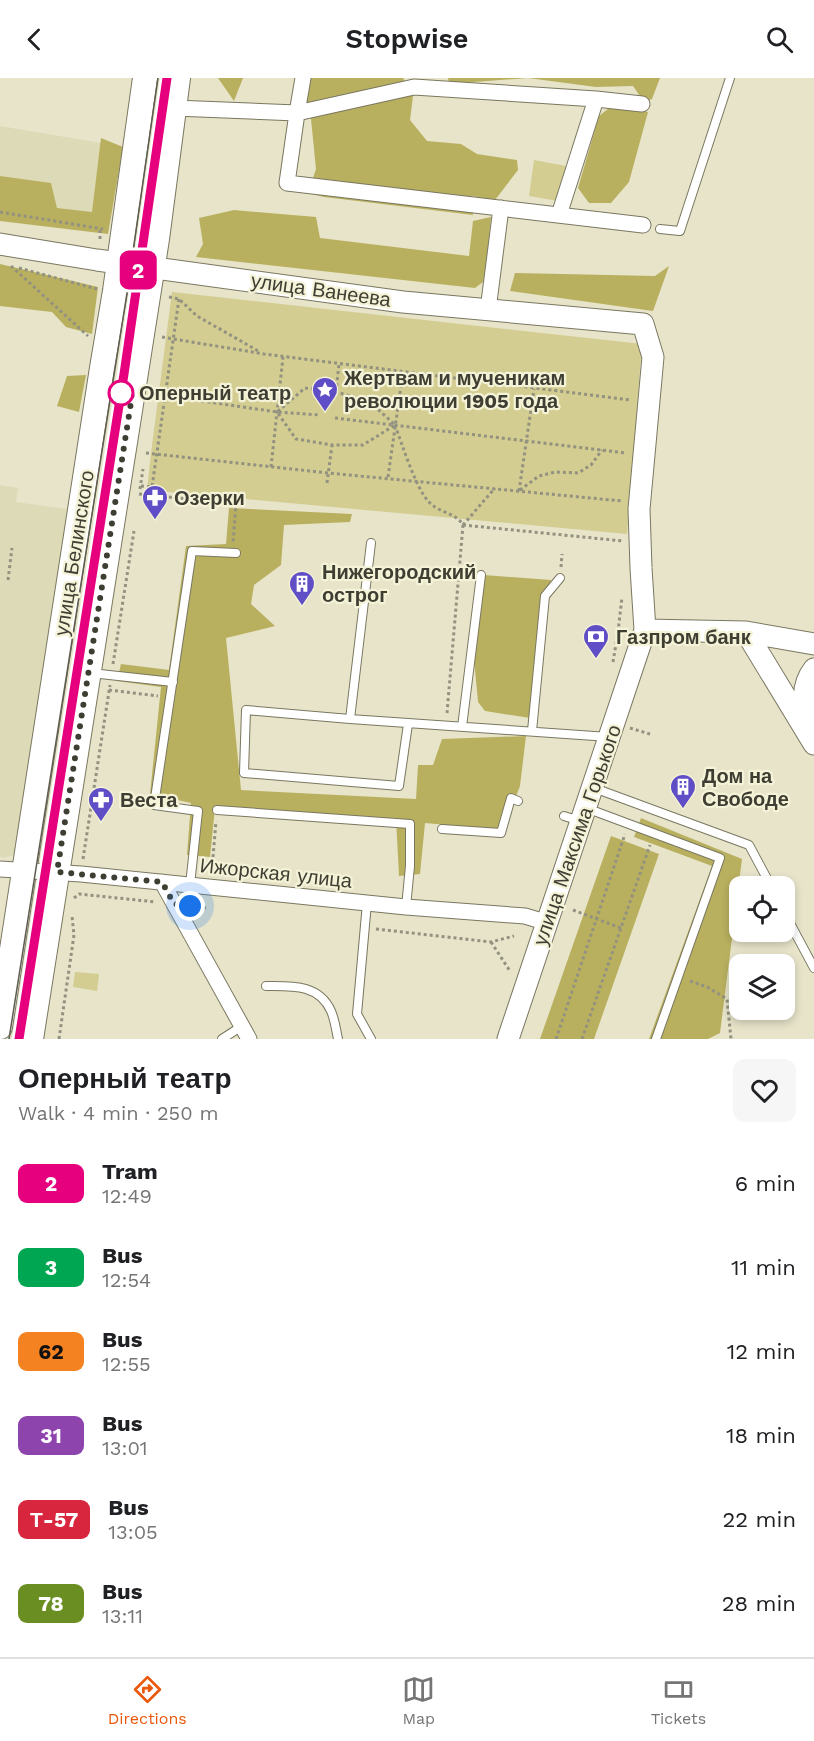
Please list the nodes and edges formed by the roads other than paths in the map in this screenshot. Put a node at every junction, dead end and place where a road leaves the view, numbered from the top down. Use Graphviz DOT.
graph roads {
  1 [pos="145,78"];
  2 [pos="178,78"];
  3 [pos="303,78"];
  4 [pos="730,78"];
  5 [pos="596,99"];
  6 [pos="642,104"];
  7 [pos="174,108"];
  8 [pos="297,113"];
  9 [pos="501,208"];
  10 [pos="559,215"];
  11 [pos="643,225"];
  12 [pos="660,229"];
  13 [pos="0,244"];
  14 [pos="119,263"];
  15 [pos="152,267"];
  16 [pos="488,310"];
  17 [pos="371,543"];
  18 [pos="233,553"];
  19 [pos="481,575"];
  20 [pos="560,578"];
  21 [pos="645,630"];
  22 [pos="746,632"];
  23 [pos="814,644"];
  24 [pos="814,669"];
  25 [pos="88,673"];
  26 [pos="173,682"];
  27 [pos="350,719"];
  28 [pos="408,724"];
  29 [pos="462,727"];
  30 [pos="532,731"];
  31 [pos="610,737"];
  32 [pos="814,742"];
  33 [pos="593,788"];
  34 [pos="518,801"];
  35 [pos="218,810"];
  36 [pos="577,815"];
  37 [pos="442,829"];
  38 [pos="0,869"];
  39 [pos="25,871"];
  40 [pos="57,872"];
  41 [pos="766,876"];
  42 [pos="162,882"];
  43 [pos="190,885"];
  44 [pos="367,903"];
  45 [pos="406,907"];
  46 [pos="548,923"];
  47 [pos="795,933"];
  48 [pos="814,968"];
  49 [pos="266,986"];
  50 [pos="0,1027"];
  51 [pos="245,1033"];
  52 [pos="31,1039"];
  53 [pos="222,1039"];
  54 [pos="338,1039"];
  55 [pos="371,1039"];
  56 [pos="508,1039"];
  57 [pos="656,1039"];
  1 -- 14 [label="main road, улица Белинского"];
  2 -- 7 [label="main road, улица Белинского"];
  3 -- 8 [label="street"];
  4 -- 12 [label="lane"];
  5 -- 6 [label="street"];
  5 -- 8 [label="street"];
  5 -- 10 [label="street"];
  7 -- 8 [label="street"];
  7 -- 15 [label="main road, улица Белинского"];
  8 -- 9 [label="street"];
  9 -- 10 [label="street"];
  9 -- 16 [label="street"];
  10 -- 11 [label="street"];
  13 -- 14 [label="main road, улица Ванеева"];
  14 -- 15 [label="main road, улица Ванеева"];
  14 -- 39 [label="main road, улица Белинского"];
  15 -- 16 [label="main road, улица Ванеева"];
  15 -- 25 [label="main road, улица Белинского"];
  16 -- 21 [label="main road, улица Ванеева"];
  17 -- 27 [label="lane"];
  18 -- 26 [label="lane"];
  19 -- 29 [label="lane"];
  20 -- 30 [label="lane"];
  21 -- 22 [label="main road"];
  21 -- 31 [label="main road, улица Максима Горького"];
  22 -- 23 [label="main road"];
  22 -- 32 [label="main road"];
  24 -- 32 [label="main road"];
  25 -- 26 [label="lane"];
  25 -- 40 [label="main road, улица Белинского"];
  26 -- 43 [label="lane"];
  27 -- 28 [label="lane"];
  27 -- 28 [label="lane"];
  28 -- 29 [label="lane"];
  29 -- 30 [label="lane"];
  30 -- 31 [label="lane"];
  31 -- 33 [label="main road, улица Максима Горького"];
  33 -- 36 [label="main road, улица Максима Горького"];
  33 -- 41 [label="lane"];
  34 -- 37 [label="lane"];
  35 -- 45 [label="lane"];
  36 -- 46 [label="main road, улица Максима Горького"];
  36 -- 57 [label="lane"];
  38 -- 39 [label="street, Ижорская улица"];
  39 -- 40 [label="street, Ижорская улица"];
  39 -- 50 [label="main road, улица Белинского"];
  40 -- 42 [label="street, Ижорская улица"];
  40 -- 52 [label="main road, улица Белинского"];
  42 -- 43 [label="street, Ижорская улица"];
  42 -- 51 [label="street"];
  43 -- 44 [label="street, Ижорская улица"];
  44 -- 45 [label="street, Ижорская улица"];
  44 -- 55 [label="lane"];
  45 -- 46 [label="street, Ижорская улица"];
  46 -- 56 [label="main road, улица Максима Горького"];
  47 -- 48 [label="lane"];
  49 -- 54 [label="lane"];
  51 -- 53 [label="lane"];
}
